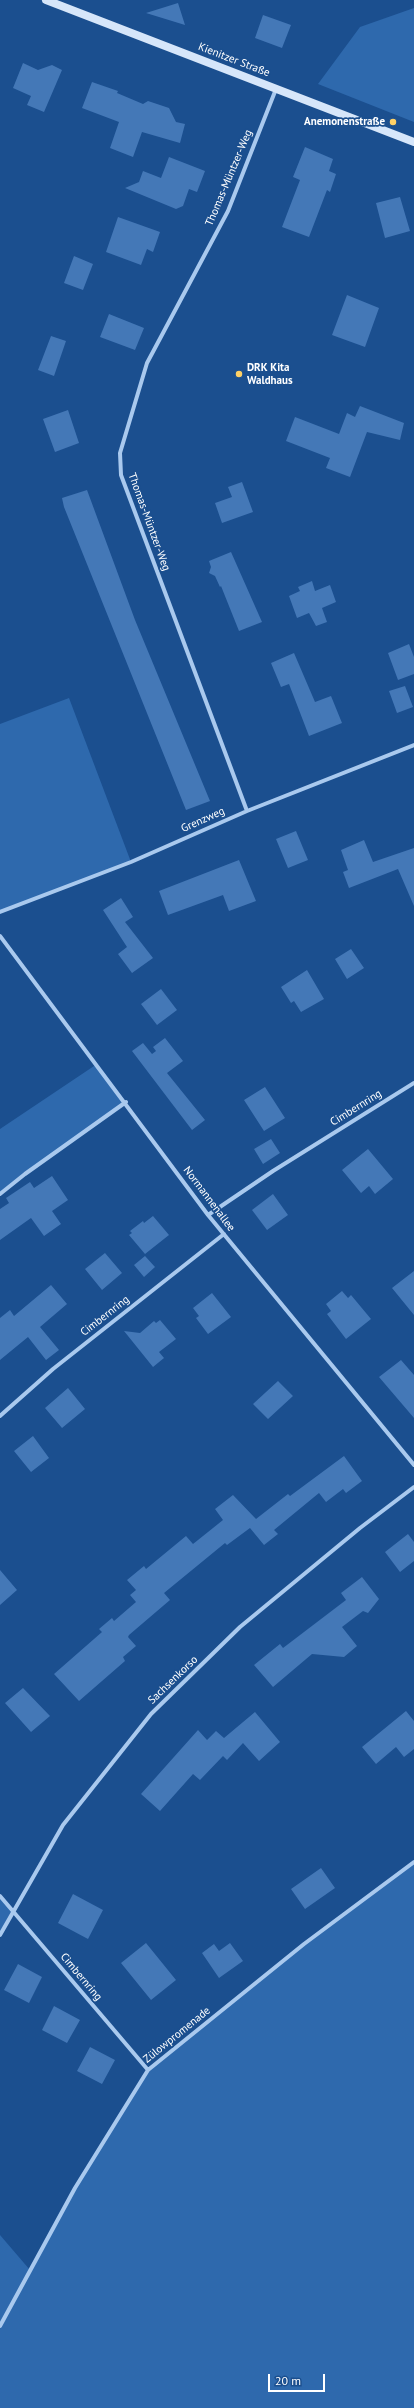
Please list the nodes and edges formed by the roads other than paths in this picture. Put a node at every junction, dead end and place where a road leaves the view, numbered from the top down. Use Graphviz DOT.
graph roads {
  1 [pos="46,0"];
  2 [pos="276,88"];
  3 [pos="414,142"];
  4 [pos="414,745"];
  5 [pos="247,811"];
  6 [pos="0,912"];
  7 [pos="0,936"];
  8 [pos="414,1083"];
  9 [pos="126,1102"];
  10 [pos="0,1194"];
  11 [pos="208,1215"];
  12 [pos="224,1234"];
  13 [pos="0,1416"];
  14 [pos="414,1465"];
  15 [pos="414,1487"];
  16 [pos="414,1862"];
  17 [pos="0,1896"];
  18 [pos="14,1911"];
  19 [pos="0,1935"];
  20 [pos="148,2070"];
  21 [pos="0,2326"];
  1 -- 2 [label="street, Kienitzer Straße"];
  2 -- 3 [label="street, Kienitzer Straße"];
  2 -- 5 [label="street, Thomas-Müntzer-Weg"];
  4 -- 5 [label="street, Grenzweg"];
  5 -- 6 [label="street, Grenzweg"];
  7 -- 9 [label="street, Normannenallee"];
  8 -- 11 [label="street, Cimbernring"];
  9 -- 10 [label="street"];
  9 -- 11 [label="street, Normannenallee"];
  11 -- 12 [label="street, Normannenallee"];
  12 -- 13 [label="street, Cimbernring"];
  12 -- 14 [label="street, Normannenallee"];
  15 -- 18 [label="street, Sachsenkorso"];
  16 -- 20 [label="street, Zülowpromenade"];
  17 -- 18 [label="street, Cimbernring"];
  18 -- 19 [label="street, Sachsenkorso"];
  18 -- 20 [label="street, Cimbernring"];
  20 -- 21 [label="street, Zülowpromenade"];
}
